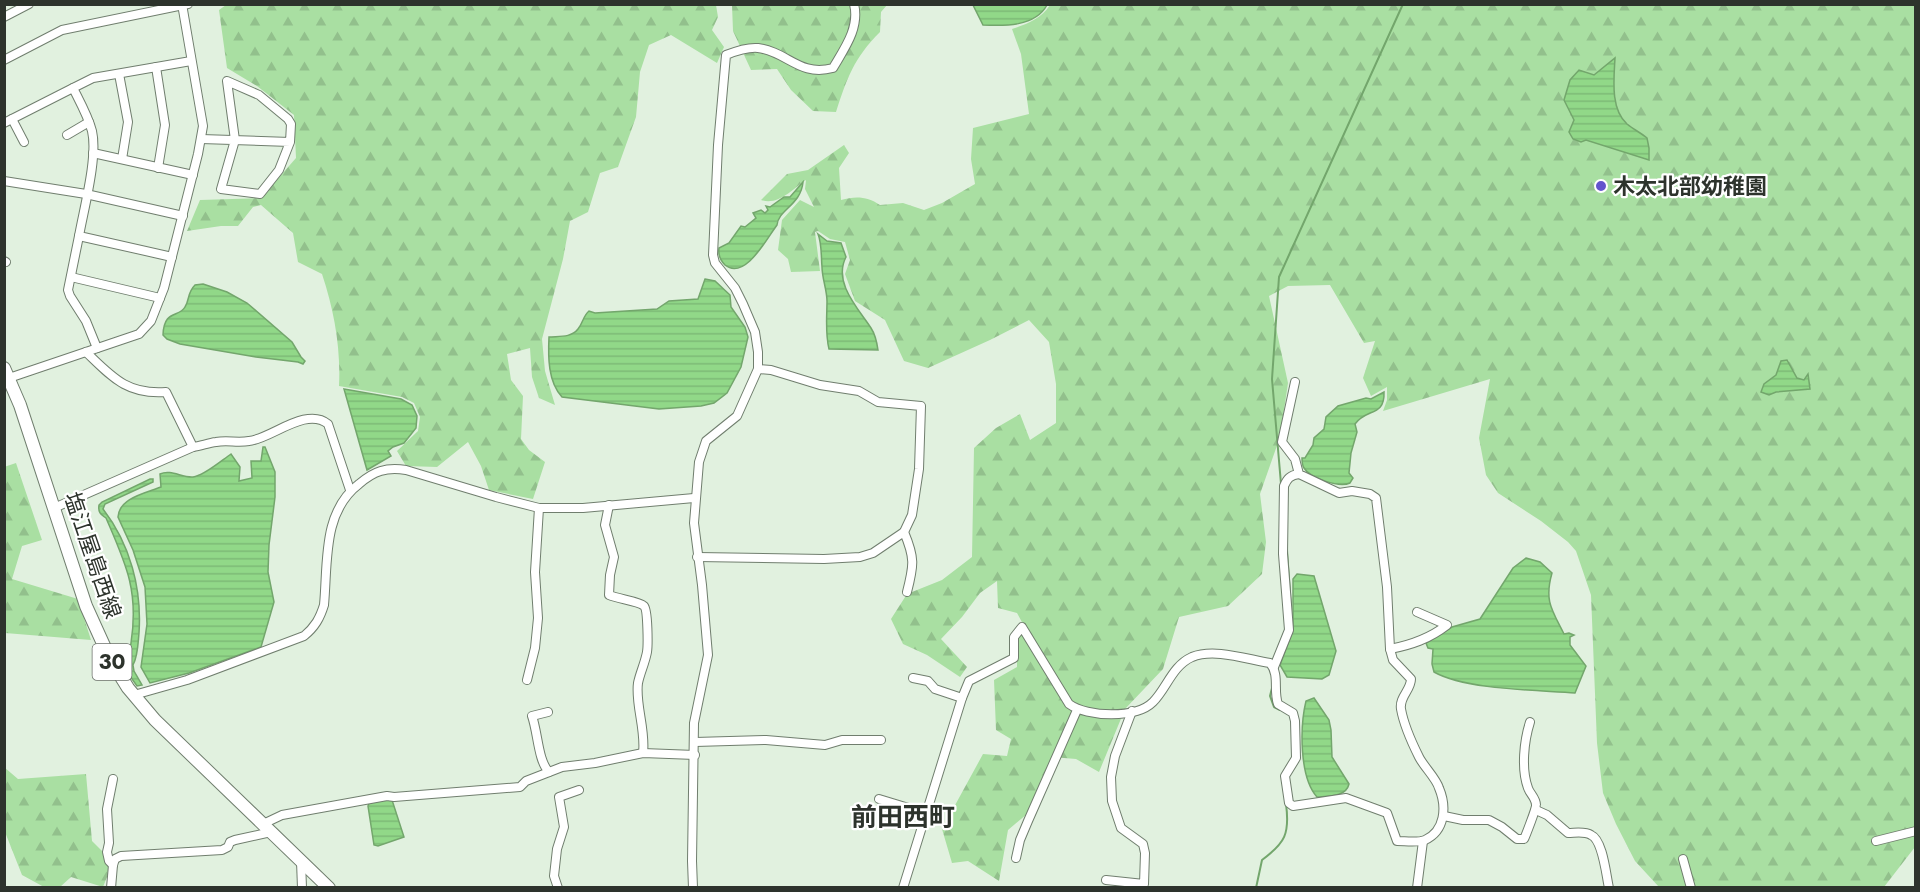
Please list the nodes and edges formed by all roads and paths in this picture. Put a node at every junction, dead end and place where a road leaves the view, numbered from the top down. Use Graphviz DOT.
graph roads {
  1 [pos="29,4"];
  2 [pos="188,4"];
  3 [pos="854,4"];
  4 [pos="182,5"];
  5 [pos="4,17"];
  6 [pos="4,60"];
  7 [pos="191,61"];
  8 [pos="156,67"];
  9 [pos="119,74"];
  10 [pos="73,88"];
  11 [pos="8,121"];
  12 [pos="89,122"];
  13 [pos="67,135"];
  14 [pos="201,139"];
  15 [pos="235,140"];
  16 [pos="24,142"];
  17 [pos="290,142"];
  18 [pos="93,153"];
  19 [pos="122,159"];
  20 [pos="158,168"];
  21 [pos="193,175"];
  22 [pos="4,181"];
  23 [pos="86,194"];
  24 [pos="183,216"];
  25 [pos="79,236"];
  26 [pos="172,257"];
  27 [pos="71,277"];
  28 [pos="160,298"];
  29 [pos="97,348"];
  30 [pos="86,352"];
  31 [pos="758,369"];
  32 [pos="7,373"];
  33 [pos="1296,382"];
  34 [pos="193,447"];
  35 [pos="1299,474"];
  36 [pos="351,490"];
  37 [pos="694,498"];
  38 [pos="609,506"];
  39 [pos="54,508"];
  40 [pos="539,508"];
  41 [pos="904,532"];
  42 [pos="698,558"];
  43 [pos="907,592"];
  44 [pos="1417,612"];
  45 [pos="1390,649"];
  46 [pos="1275,673"];
  47 [pos="914,678"];
  48 [pos="527,680"];
  49 [pos="134,695"];
  50 [pos="962,698"];
  51 [pos="1077,710"];
  52 [pos="1132,711"];
  53 [pos="548,712"];
  54 [pos="1530,722"];
  55 [pos="881,740"];
  56 [pos="695,742"];
  57 [pos="643,753"];
  58 [pos="695,755"];
  59 [pos="549,772"];
  60 [pos="113,779"];
  61 [pos="579,790"];
  62 [pos="879,799"];
  63 [pos="1536,810"];
  64 [pos="926,813"];
  65 [pos="1444,816"];
  66 [pos="267,828"];
  67 [pos="1916,831"];
  68 [pos="1423,841"];
  69 [pos="1876,841"];
  70 [pos="1016,858"];
  71 [pos="1683,859"];
  72 [pos="301,861"];
  73 [pos="113,865"];
  74 [pos="1106,880"];
  75 [pos="111,888"];
  76 [pos="302,888"];
  77 [pos="329,888"];
  78 [pos="558,888"];
  79 [pos="693,888"];
  80 [pos="903,888"];
  81 [pos="1417,888"];
  82 [pos="1609,888"];
  83 [pos="1691,888"];
  1 -- 5 [label="street"];
  2 -- 4 [label="street"];
  3 -- 31 [label="street"];
  4 -- 6 [label="street"];
  4 -- 7 [label="street"];
  7 -- 8 [label="street"];
  7 -- 14 [label="street"];
  8 -- 9 [label="street"];
  8 -- 20 [label="street"];
  9 -- 10 [label="street"];
  9 -- 19 [label="street"];
  10 -- 11 [label="street"];
  10 -- 12 [label="street"];
  11 -- 16 [label="street"];
  12 -- 13 [label="street"];
  12 -- 18 [label="street"];
  14 -- 15 [label="street"];
  14 -- 21 [label="street"];
  15 -- 17 [label="street"];
  15 -- 17 [label="street"];
  15 -- 17 [label="street"];
  18 -- 19 [label="street"];
  18 -- 23 [label="street"];
  19 -- 20 [label="street"];
  20 -- 21 [label="street"];
  21 -- 24 [label="street"];
  22 -- 23 [label="street"];
  23 -- 24 [label="street"];
  23 -- 25 [label="street"];
  24 -- 26 [label="street"];
  25 -- 26 [label="street"];
  25 -- 27 [label="street"];
  26 -- 28 [label="street"];
  27 -- 28 [label="street"];
  27 -- 29 [label="street"];
  28 -- 29 [label="street"];
  29 -- 30 [label="street"];
  30 -- 32 [label="street"];
  30 -- 34 [label="street"];
  31 -- 37 [label="street"];
  31 -- 41 [label="street"];
  32 -- 39 [label="main road, 塩江屋島西線 / 30"];
  33 -- 35 [label="street"];
  34 -- 36 [label="street"];
  34 -- 39 [label="street"];
  35 -- 45 [label="street"];
  35 -- 46 [label="street"];
  36 -- 40 [label="street"];
  36 -- 49 [label="street"];
  37 -- 38 [label="street"];
  37 -- 42 [label="street"];
  38 -- 40 [label="street"];
  38 -- 57 [label="street"];
  39 -- 49 [label="main road, 塩江屋島西線 / 30"];
  40 -- 48 [label="street"];
  41 -- 42 [label="street"];
  41 -- 43 [label="street"];
  42 -- 56 [label="street"];
  44 -- 45 [label="street"];
  45 -- 65 [label="street"];
  46 -- 52 [label="street"];
  46 -- 68 [label="street"];
  47 -- 50 [label="street"];
  49 -- 66 [label="main road, 塩江屋島西線 / 30"];
  50 -- 51 [label="street"];
  50 -- 64 [label="street"];
  51 -- 52 [label="street"];
  51 -- 70 [label="street"];
  52 -- 74 [label="street"];
  53 -- 59 [label="street"];
  54 -- 63 [label="street"];
  55 -- 56 [label="street"];
  56 -- 58 [label="street"];
  57 -- 58 [label="street"];
  57 -- 59 [label="street"];
  58 -- 79 [label="street"];
  59 -- 66 [label="street"];
  60 -- 73 [label="street"];
  61 -- 78 [label="street"];
  62 -- 64 [label="street"];
  63 -- 65 [label="street"];
  63 -- 82 [label="street"];
  64 -- 80 [label="street"];
  65 -- 68 [label="street"];
  66 -- 72 [label="main road, 塩江屋島西線 / 30"];
  66 -- 73 [label="street"];
  67 -- 69 [label="street"];
  68 -- 81 [label="street"];
  71 -- 83 [label="street"];
  72 -- 76 [label="street"];
  72 -- 77 [label="main road, 塩江屋島西線 / 30"];
  73 -- 75 [label="street"];
}
